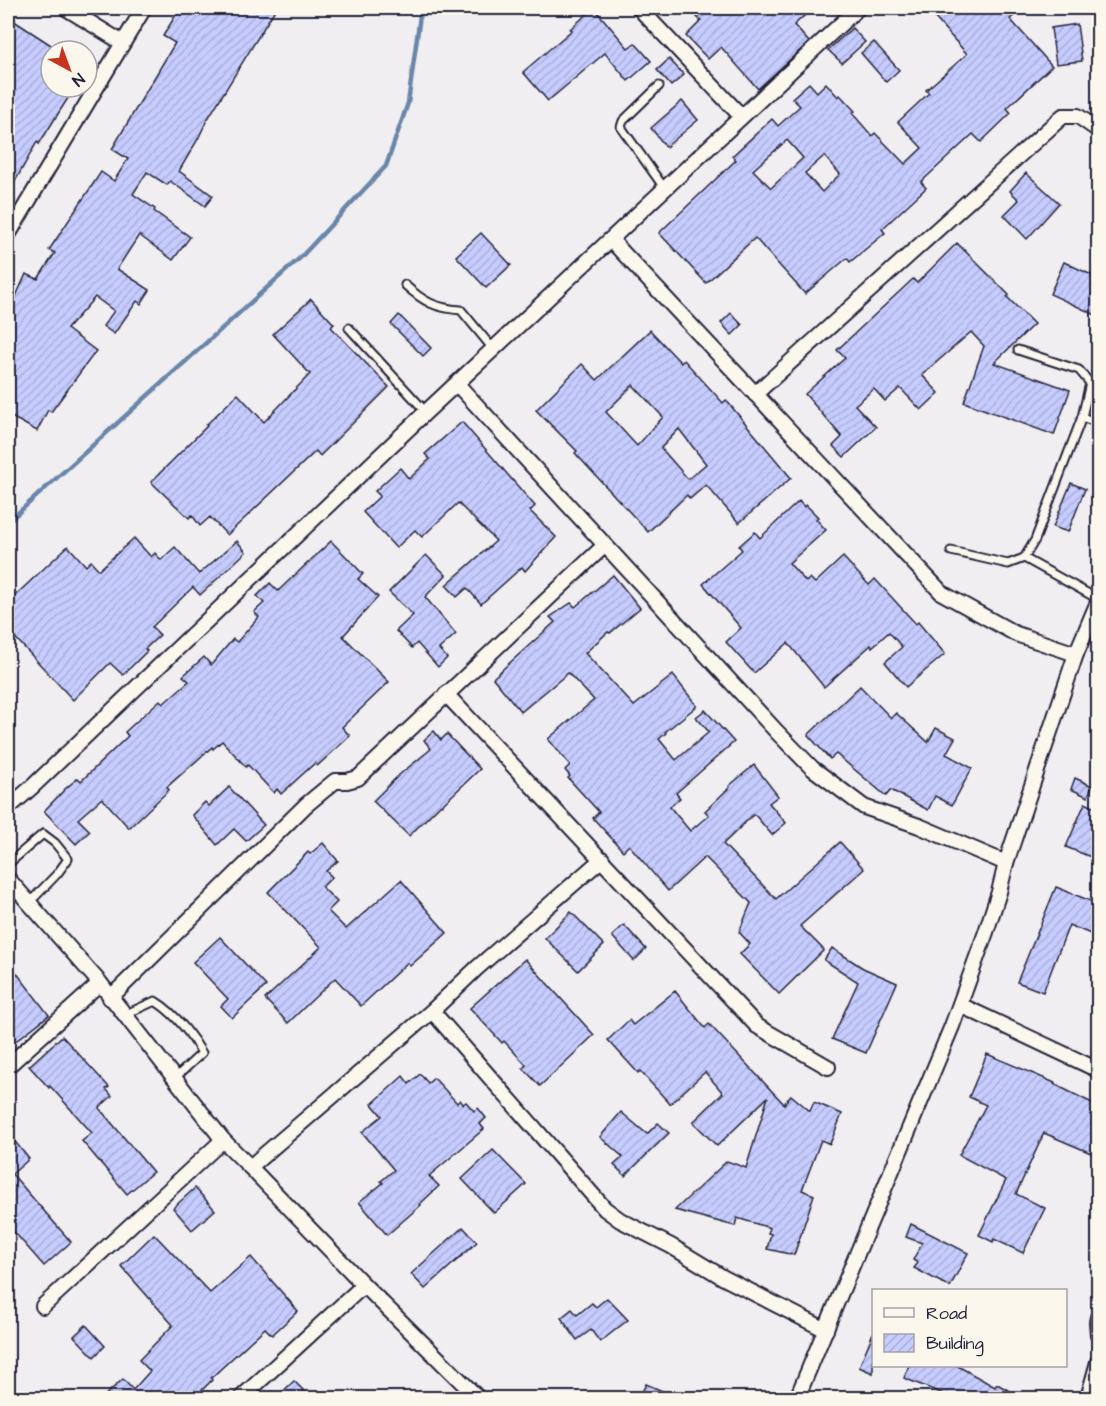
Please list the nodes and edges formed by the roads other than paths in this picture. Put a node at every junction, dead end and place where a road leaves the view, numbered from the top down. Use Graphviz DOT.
graph roads {
  1 [pos="66,8"];
  2 [pos="144,8"];
  3 [pos="639,8"];
  4 [pos="858,8"];
  5 [pos="123,43"];
  6 [pos="659,86"];
  7 [pos="741,116"];
  8 [pos="1098,130"];
  9 [pos="665,189"];
  10 [pos="8,235"];
  11 [pos="611,240"];
  12 [pos="405,285"];
  13 [pos="349,328"];
  14 [pos="494,350"];
  15 [pos="1018,350"];
  16 [pos="458,384"];
  17 [pos="755,394"];
  18 [pos="426,412"];
  19 [pos="1082,417"];
  20 [pos="1098,423"];
  21 [pos="605,545"];
  22 [pos="951,551"];
  23 [pos="1024,558"];
  24 [pos="1098,600"];
  25 [pos="1076,654"];
  26 [pos="446,694"];
  27 [pos="8,808"];
  28 [pos="602,859"];
  29 [pos="1006,863"];
  30 [pos="8,864"];
  31 [pos="8,879"];
  32 [pos="29,903"];
  33 [pos="100,983"];
  34 [pos="110,998"];
  35 [pos="960,1005"];
  36 [pos="432,1011"];
  37 [pos="124,1015"];
  38 [pos="8,1066"];
  39 [pos="828,1066"];
  40 [pos="1098,1070"];
  41 [pos="175,1078"];
  42 [pos="223,1140"];
  43 [pos="250,1167"];
  44 [pos="364,1285"];
  45 [pos="43,1306"];
  46 [pos="1098,1317"];
  47 [pos="826,1330"];
  48 [pos="1098,1335"];
  49 [pos="1098,1362"];
  50 [pos="241,1398"];
  51 [pos="478,1398"];
  52 [pos="797,1398"];
  53 [pos="1088,1398"];
  1 -- 5 [label="street"];
  2 -- 5 [label="street"];
  3 -- 7 [label="street"];
  4 -- 7 [label="street"];
  5 -- 10 [label="street"];
  6 -- 9 [label="lane"];
  7 -- 9 [label="street"];
  8 -- 17 [label="street"];
  9 -- 11 [label="street"];
  11 -- 14 [label="street"];
  11 -- 17 [label="street"];
  12 -- 14 [label="lane"];
  13 -- 18 [label="lane"];
  14 -- 16 [label="street"];
  15 -- 19 [label="lane"];
  16 -- 18 [label="street"];
  16 -- 21 [label="street"];
  17 -- 25 [label="street"];
  18 -- 27 [label="street"];
  19 -- 20 [label="lane"];
  19 -- 23 [label="lane"];
  21 -- 26 [label="street"];
  21 -- 29 [label="street"];
  22 -- 23 [label="lane"];
  23 -- 24 [label="lane"];
  24 -- 25 [label="street"];
  25 -- 29 [label="street"];
  26 -- 28 [label="street"];
  26 -- 34 [label="street"];
  28 -- 36 [label="street"];
  28 -- 39 [label="street"];
  29 -- 35 [label="street"];
  30 -- 32 [label="lane"];
  31 -- 32 [label="street"];
  32 -- 33 [label="street"];
  33 -- 34 [label="street"];
  33 -- 38 [label="street"];
  34 -- 37 [label="street"];
  35 -- 40 [label="street"];
  35 -- 47 [label="street"];
  36 -- 43 [label="street"];
  36 -- 47 [label="street"];
  37 -- 41 [label="street"];
  37 -- 41 [label="lane"];
  41 -- 42 [label="street"];
  42 -- 43 [label="street"];
  42 -- 45 [label="street"];
  43 -- 44 [label="street"];
  44 -- 50 [label="street"];
  44 -- 51 [label="street"];
  46 -- 48 [label="street"];
  47 -- 52 [label="street"];
  49 -- 53 [label="street"];
}
